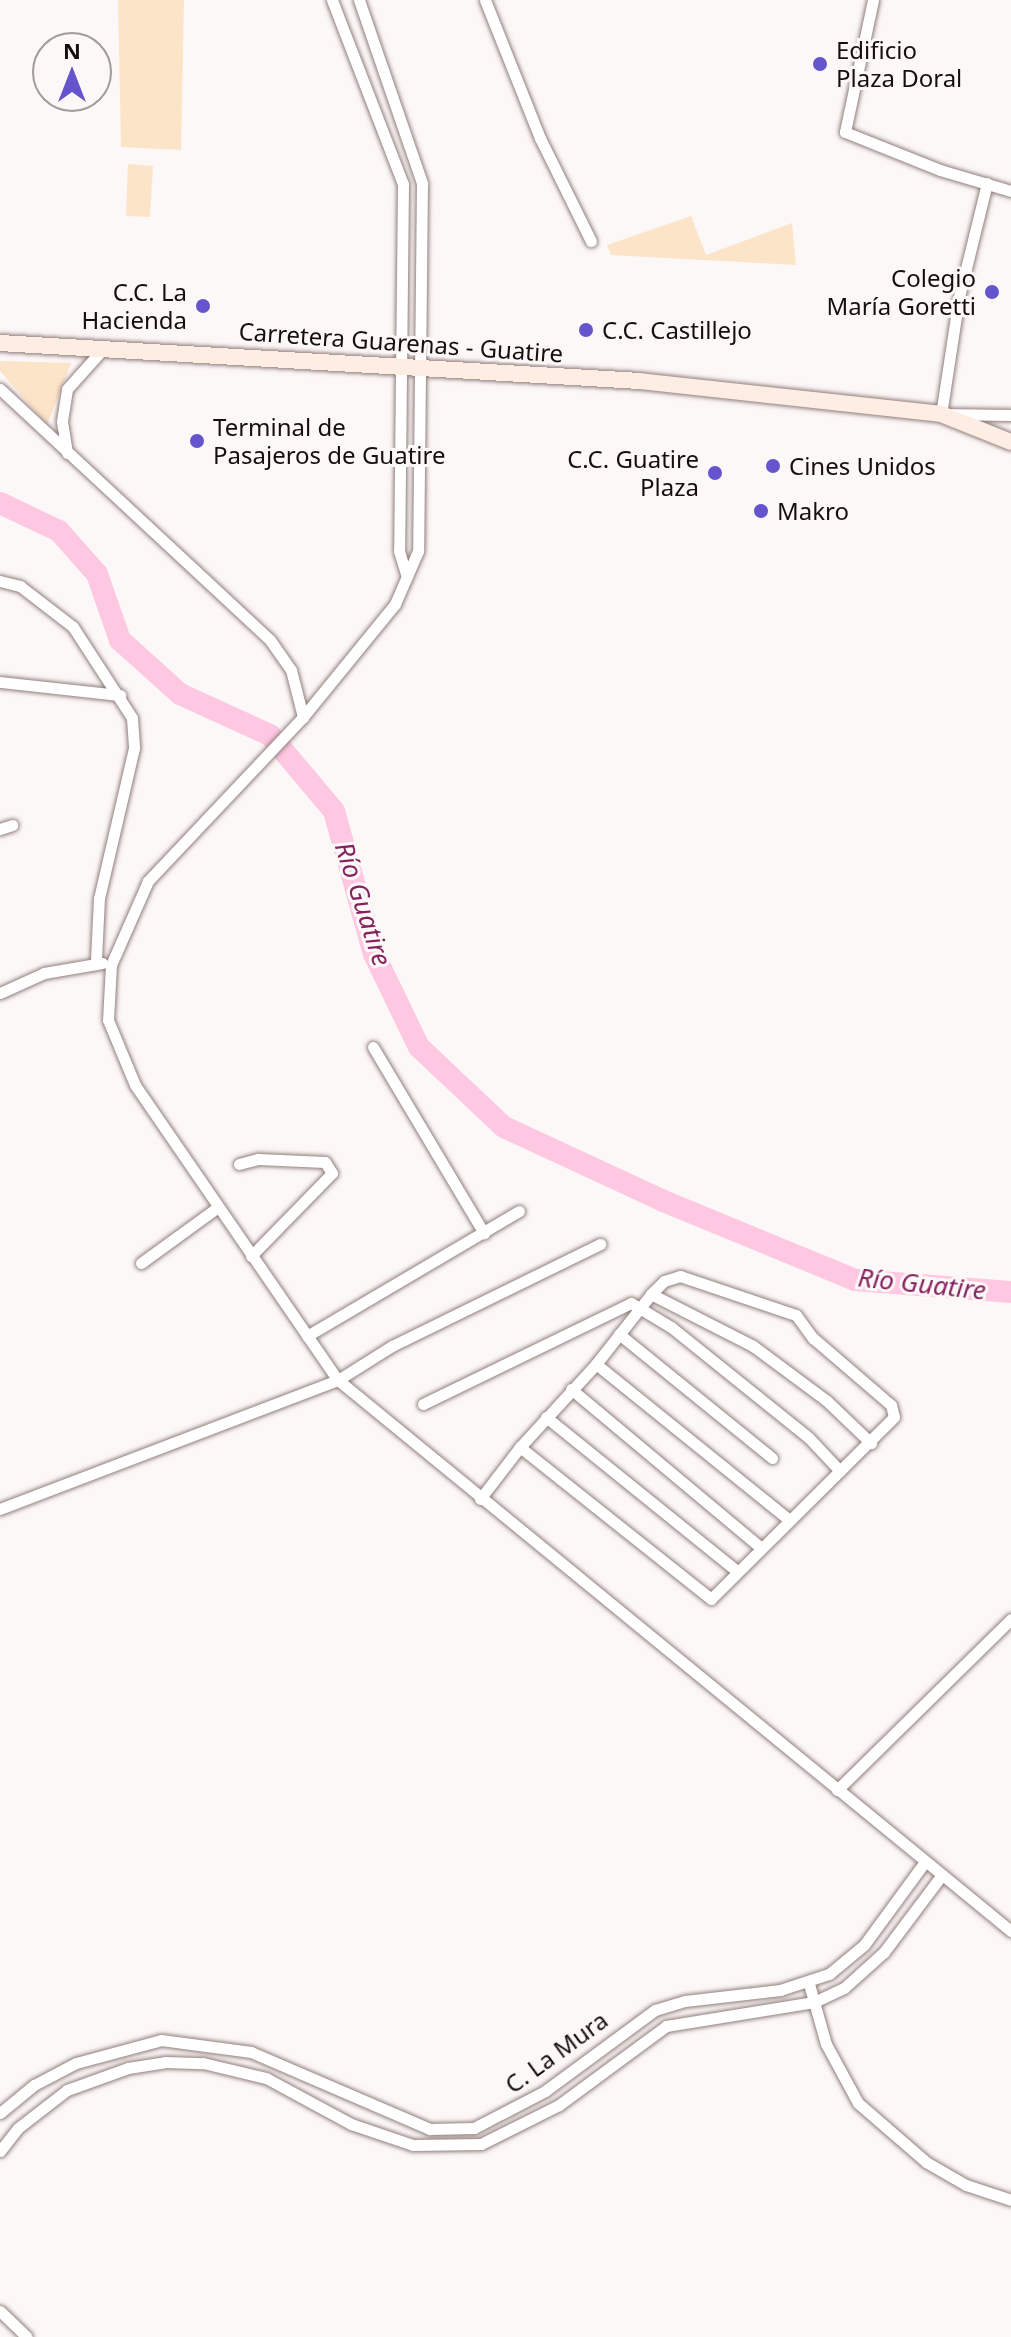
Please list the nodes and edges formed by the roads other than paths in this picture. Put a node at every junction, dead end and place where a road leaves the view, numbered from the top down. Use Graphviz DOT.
graph roads {
  1 [pos="332,0"];
  2 [pos="359,0"];
  3 [pos="485,0"];
  4 [pos="873,0"];
  5 [pos="981,181"];
  6 [pos="1011,191"];
  7 [pos="591,241"];
  8 [pos="0,343"];
  9 [pos="102,350"];
  10 [pos="401,367"];
  11 [pos="422,369"];
  12 [pos="0,389"];
  13 [pos="941,414"];
  14 [pos="1011,415"];
  15 [pos="1011,442"];
  16 [pos="67,453"];
  17 [pos="407,578"];
  18 [pos="0,581"];
  19 [pos="0,682"];
  20 [pos="120,695"];
  21 [pos="303,717"];
  22 [pos="12,825"];
  23 [pos="0,829"];
  24 [pos="96,960"];
  25 [pos="111,965"];
  26 [pos="0,993"];
  27 [pos="373,1047"];
  28 [pos="239,1164"];
  29 [pos="218,1207"];
  30 [pos="519,1211"];
  31 [pos="484,1233"];
  32 [pos="600,1244"];
  33 [pos="251,1256"];
  34 [pos="141,1263"];
  35 [pos="651,1294"];
  36 [pos="642,1305"];
  37 [pos="619,1334"];
  38 [pos="307,1336"];
  39 [pos="596,1364"];
  40 [pos="338,1380"];
  41 [pos="571,1389"];
  42 [pos="423,1404"];
  43 [pos="546,1417"];
  44 [pos="871,1443"];
  45 [pos="520,1447"];
  46 [pos="772,1458"];
  47 [pos="840,1471"];
  48 [pos="480,1499"];
  49 [pos="0,1509"];
  50 [pos="788,1519"];
  51 [pos="760,1547"];
  52 [pos="737,1571"];
  53 [pos="1011,1619"];
  54 [pos="837,1790"];
  55 [pos="924,1863"];
  56 [pos="941,1876"];
  57 [pos="1011,1931"];
  58 [pos="809,1984"];
  59 [pos="814,2002"];
  60 [pos="0,2113"];
  61 [pos="0,2151"];
  62 [pos="1011,2200"];
  63 [pos="0,2311"];
  64 [pos="27,2337"];
  1 -- 10 [label="street"];
  2 -- 11 [label="street"];
  3 -- 7 [label="street"];
  4 -- 5 [label="street"];
  5 -- 6 [label="street"];
  5 -- 13 [label="street"];
  8 -- 9 [label="main road, Carretera Guarenas - Guatire"];
  9 -- 10 [label="main road, Carretera Guarenas - Guatire"];
  9 -- 16 [label="street"];
  10 -- 11 [label="main road, Carretera Guarenas - Guatire"];
  10 -- 17 [label="street"];
  11 -- 13 [label="main road, Carretera Guarenas - Guatire"];
  11 -- 17 [label="street"];
  12 -- 16 [label="street"];
  13 -- 14 [label="street"];
  13 -- 15 [label="main road, Carretera Guarenas - Guatire"];
  16 -- 21 [label="street"];
  17 -- 21 [label="street"];
  18 -- 20 [label="street"];
  19 -- 20 [label="street"];
  20 -- 24 [label="street"];
  21 -- 25 [label="street"];
  22 -- 23 [label="street"];
  24 -- 25 [label="street"];
  24 -- 26 [label="street"];
  25 -- 29 [label="street"];
  27 -- 31 [label="street"];
  28 -- 33 [label="street"];
  29 -- 33 [label="street"];
  29 -- 34 [label="street"];
  30 -- 31 [label="street"];
  31 -- 38 [label="street"];
  32 -- 40 [label="street"];
  33 -- 38 [label="street"];
  35 -- 36 [label="street"];
  35 -- 44 [label="street"];
  35 -- 44 [label="street"];
  36 -- 37 [label="street"];
  36 -- 42 [label="street"];
  36 -- 47 [label="street"];
  37 -- 39 [label="street"];
  37 -- 46 [label="street"];
  38 -- 40 [label="street"];
  39 -- 41 [label="street"];
  39 -- 50 [label="street"];
  40 -- 48 [label="street"];
  40 -- 49 [label="street"];
  41 -- 43 [label="street"];
  41 -- 51 [label="street"];
  43 -- 45 [label="street"];
  43 -- 52 [label="street"];
  44 -- 47 [label="street"];
  45 -- 48 [label="street"];
  45 -- 52 [label="street"];
  47 -- 50 [label="street"];
  48 -- 54 [label="street"];
  50 -- 51 [label="street"];
  51 -- 52 [label="street"];
  53 -- 54 [label="street"];
  54 -- 55 [label="street"];
  55 -- 56 [label="street"];
  55 -- 58 [label="street, C. La Mura"];
  56 -- 57 [label="street"];
  56 -- 59 [label="street"];
  58 -- 59 [label="street"];
  58 -- 60 [label="street, C. La Mura"];
  59 -- 61 [label="street"];
  59 -- 62 [label="street"];
  63 -- 64 [label="street"];
}
